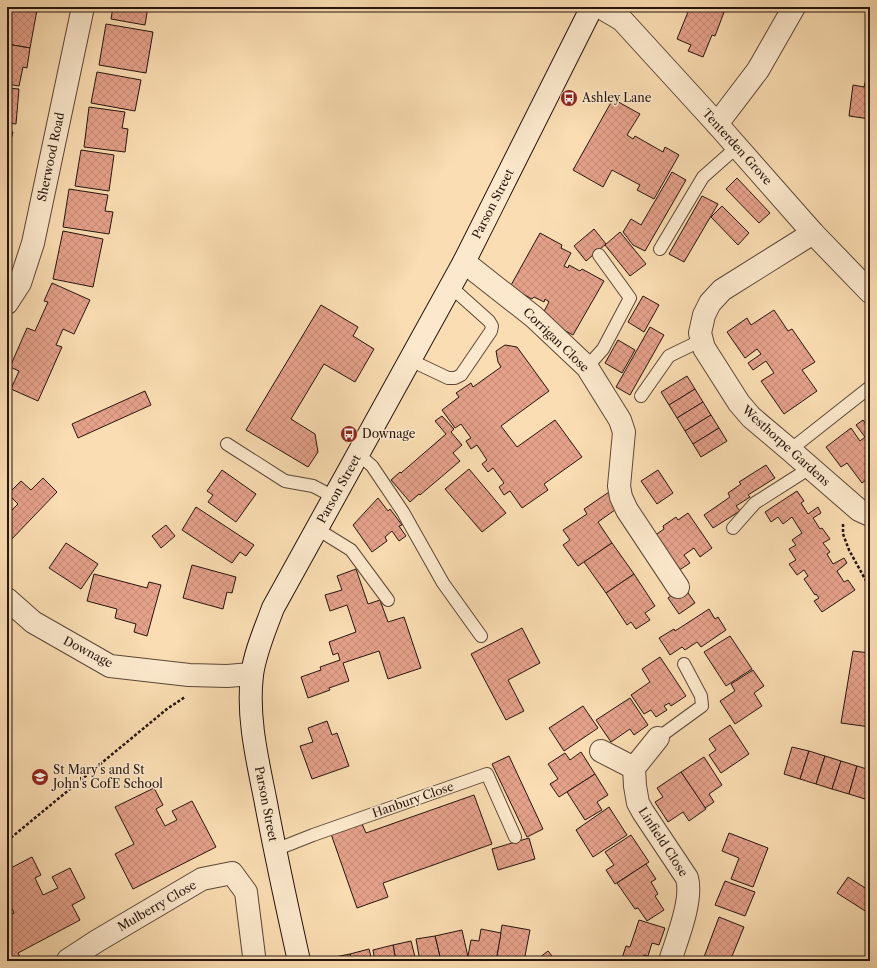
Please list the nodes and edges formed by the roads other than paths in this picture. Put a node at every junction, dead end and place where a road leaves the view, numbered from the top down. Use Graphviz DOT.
graph roads {
  1 [pos="83,7"];
  2 [pos="592,7"];
  3 [pos="600,7"];
  4 [pos="794,7"];
  5 [pos="717,124"];
  6 [pos="737,147"];
  7 [pos="813,234"];
  8 [pos="660,249"];
  9 [pos="599,255"];
  10 [pos="464,262"];
  11 [pos="451,288"];
  12 [pos="870,292"];
  13 [pos="7,303"];
  14 [pos="702,340"];
  15 [pos="410,360"];
  16 [pos="587,367"];
  17 [pos="870,387"];
  18 [pos="641,396"];
  19 [pos="227,444"];
  20 [pos="790,450"];
  21 [pos="358,454"];
  22 [pos="810,468"];
  23 [pos="334,497"];
  24 [pos="870,515"];
  25 [pos="733,528"];
  26 [pos="317,529"];
  27 [pos="678,587"];
  28 [pos="7,599"];
  29 [pos="388,600"];
  30 [pos="481,636"];
  31 [pos="684,664"];
  32 [pos="252,674"];
  33 [pos="658,738"];
  34 [pos="601,751"];
  35 [pos="634,768"];
  36 [pos="515,837"];
  37 [pos="275,850"];
  38 [pos="75,961"];
  39 [pos="254,961"];
  40 [pos="299,961"];
  41 [pos="670,961"];
  1 -- 13 [label="street, Sherwood Road"];
  2 -- 10 [label="street, Parson Street"];
  3 -- 5 [label="street, Tenterden Grove"];
  4 -- 5 [label="street"];
  5 -- 6 [label="street, Tenterden Grove"];
  6 -- 7 [label="street, Tenterden Grove"];
  6 -- 8 [label="lane"];
  7 -- 12 [label="street, Tenterden Grove"];
  7 -- 14 [label="street, Westhorpe Gardens"];
  9 -- 16 [label="lane"];
  10 -- 11 [label="street, Parson Street"];
  10 -- 16 [label="street, Corrigan Close"];
  11 -- 15 [label="street, Parson Street"];
  11 -- 15 [label="lane"];
  14 -- 18 [label="lane"];
  14 -- 20 [label="street, Westhorpe Gardens"];
  15 -- 21 [label="street, Parson Street"];
  16 -- 27 [label="street, Corrigan Close"];
  17 -- 20 [label="lane"];
  19 -- 23 [label="lane"];
  20 -- 22 [label="street, Westhorpe Gardens"];
  21 -- 23 [label="street, Parson Street"];
  21 -- 30 [label="lane"];
  22 -- 24 [label="street, Westhorpe Gardens"];
  22 -- 25 [label="lane"];
  23 -- 26 [label="street, Parson Street"];
  26 -- 29 [label="lane"];
  26 -- 32 [label="street, Parson Street"];
  28 -- 32 [label="street, Downage"];
  31 -- 33 [label="lane"];
  32 -- 37 [label="street, Parson Street"];
  33 -- 35 [label="street"];
  34 -- 35 [label="street"];
  35 -- 41 [label="street, Linfield Close"];
  36 -- 37 [label="lane, Hanbury Close"];
  37 -- 40 [label="street, Parson Street"];
  38 -- 39 [label="street, Mulberry Close"];
}
